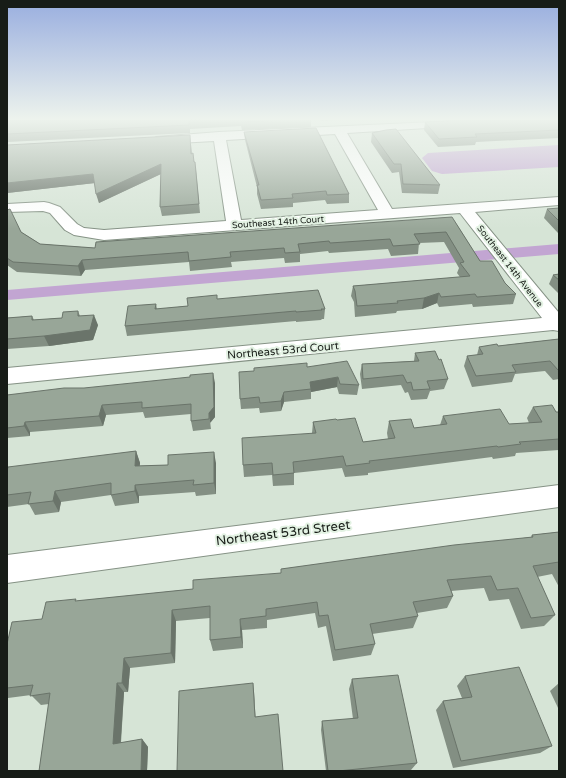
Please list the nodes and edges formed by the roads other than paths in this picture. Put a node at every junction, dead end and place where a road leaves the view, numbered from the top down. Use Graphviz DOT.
graph roads {
  1 [pos="222,156"];
  2 [pos="354,156"];
  3 [pos="559,201"];
  4 [pos="7,208"];
  5 [pos="464,208"];
  6 [pos="388,214"];
  7 [pos="234,225"];
  8 [pos="558,324"];
  9 [pos="7,376"];
  10 [pos="559,496"];
  11 [pos="7,569"];
  1 -- 7 [label="street"];
  2 -- 6 [label="street"];
  3 -- 5 [label="street, Southeast 14th Court"];
  4 -- 7 [label="street, Southeast 14th Court"];
  5 -- 6 [label="street, Southeast 14th Court"];
  5 -- 8 [label="street, Southeast 14th Avenue"];
  6 -- 7 [label="street, Southeast 14th Court"];
  8 -- 9 [label="street, Northeast 53rd Court"];
  10 -- 11 [label="street, Northeast 53rd Street"];
}
